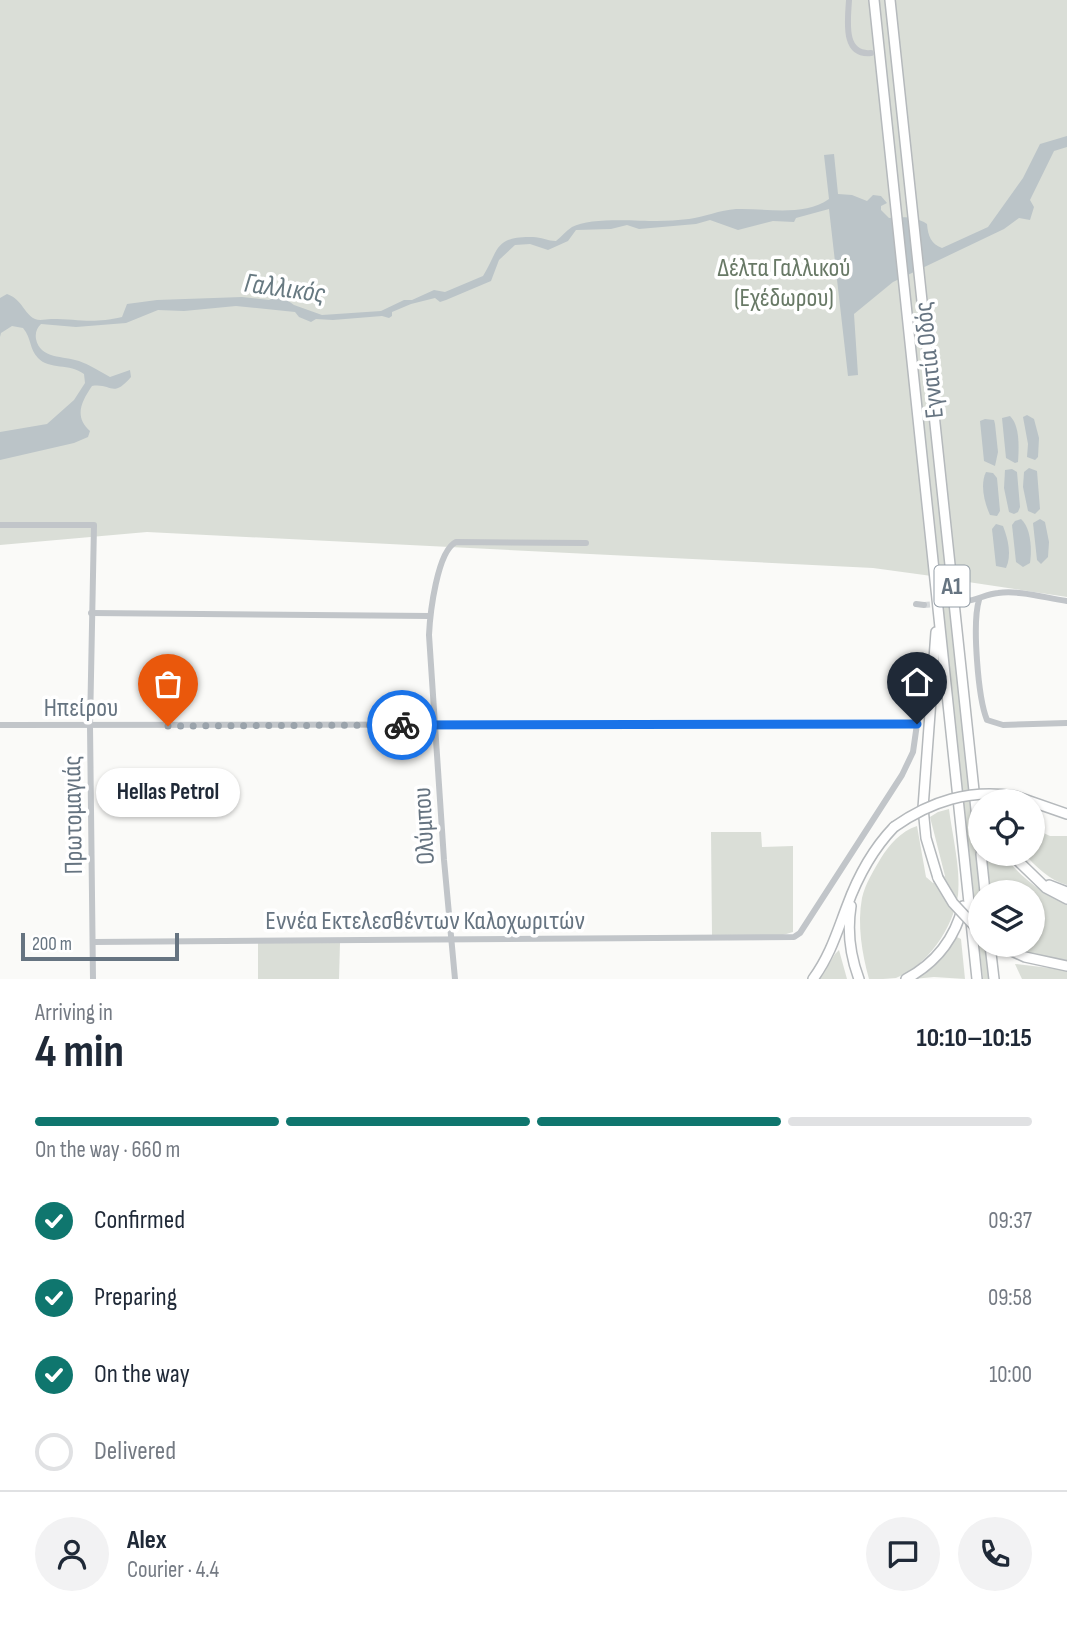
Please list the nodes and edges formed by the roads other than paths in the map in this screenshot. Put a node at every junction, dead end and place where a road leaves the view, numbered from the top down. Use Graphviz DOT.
graph roads {
  1 [pos="849,0"];
  2 [pos="874,0"];
  3 [pos="890,0"];
  4 [pos="871,53"];
  5 [pos="906,97"];
  6 [pos="879,98"];
  7 [pos="905,141"];
  8 [pos="889,143"];
  9 [pos="0,525"];
  10 [pos="586,543"];
  11 [pos="979,600"];
  12 [pos="965,601"];
  13 [pos="1067,601"];
  14 [pos="91,613"];
  15 [pos="430,616"];
  16 [pos="938,617"];
  17 [pos="966,719"];
  18 [pos="1067,723"];
  19 [pos="917,724"];
  20 [pos="0,725"];
  21 [pos="436,725"];
  22 [pos="90,726"];
  23 [pos="974,789"];
  24 [pos="980,789"];
  25 [pos="1067,814"];
  26 [pos="964,859"];
  27 [pos="1023,866"];
  28 [pos="1036,879"];
  29 [pos="854,890"];
  30 [pos="1067,892"];
  31 [pos="1067,899"];
  32 [pos="968,919"];
  33 [pos="450,942"];
  34 [pos="93,943"];
  35 [pos="991,957"];
  36 [pos="1025,957"];
  37 [pos="1067,966"];
  38 [pos="93,979"];
  39 [pos="455,979"];
  40 [pos="813,979"];
  41 [pos="859,979"];
  42 [pos="906,979"];
  43 [pos="977,979"];
  44 [pos="994,979"];
  1 -- 4 [label="street"];
  2 -- 8 [label="highway, Εγνατία Οδός / Α1"];
  3 -- 7 [label="highway, Εγνατία Οδός / Α1"];
  5 -- 7 [label="highway"];
  6 -- 8 [label="highway"];
  7 -- 17 [label="highway, Εγνατία Οδός / Α1"];
  8 -- 16 [label="highway, Εγνατία Οδός / Α1"];
  9 -- 14 [label="street, Πρωτομαγιάς"];
  10 -- 15 [label="street, Ολύμπου"];
  11 -- 12 [label="street"];
  11 -- 13 [label="street"];
  11 -- 18 [label="street"];
  14 -- 15 [label="street"];
  14 -- 22 [label="street, Πρωτομαγιάς"];
  15 -- 21 [label="street, Ολύμπου"];
  16 -- 26 [label="highway, Α1"];
  16 -- 32 [label="highway, bridge"];
  17 -- 23 [label="highway, Α1"];
  17 -- 24 [label="highway"];
  19 -- 21 [label="street, Ηπείρου"];
  19 -- 33 [label="street, Εννέα Εκτελεσθέντων Καλοχωριτών"];
  20 -- 22 [label="street, Ηπείρου"];
  21 -- 22 [label="street, Ηπείρου"];
  21 -- 33 [label="street, Ολύμπου"];
  22 -- 34 [label="street, Πρωτομαγιάς"];
  25 -- 29 [label="highway, bridge"];
  26 -- 42 [label="highway"];
  26 -- 43 [label="highway, Α1"];
  27 -- 28 [label="highway"];
  28 -- 30 [label="highway"];
  28 -- 31 [label="highway"];
  29 -- 40 [label="highway"];
  29 -- 41 [label="highway"];
  33 -- 34 [label="street, Εννέα Εκτελεσθέντων Καλοχωριτών"];
  33 -- 39 [label="street, Ολύμπου"];
  34 -- 38 [label="street, Πρωτομαγιάς"];
  35 -- 44 [label="highway"];
  36 -- 37 [label="highway"];
}
